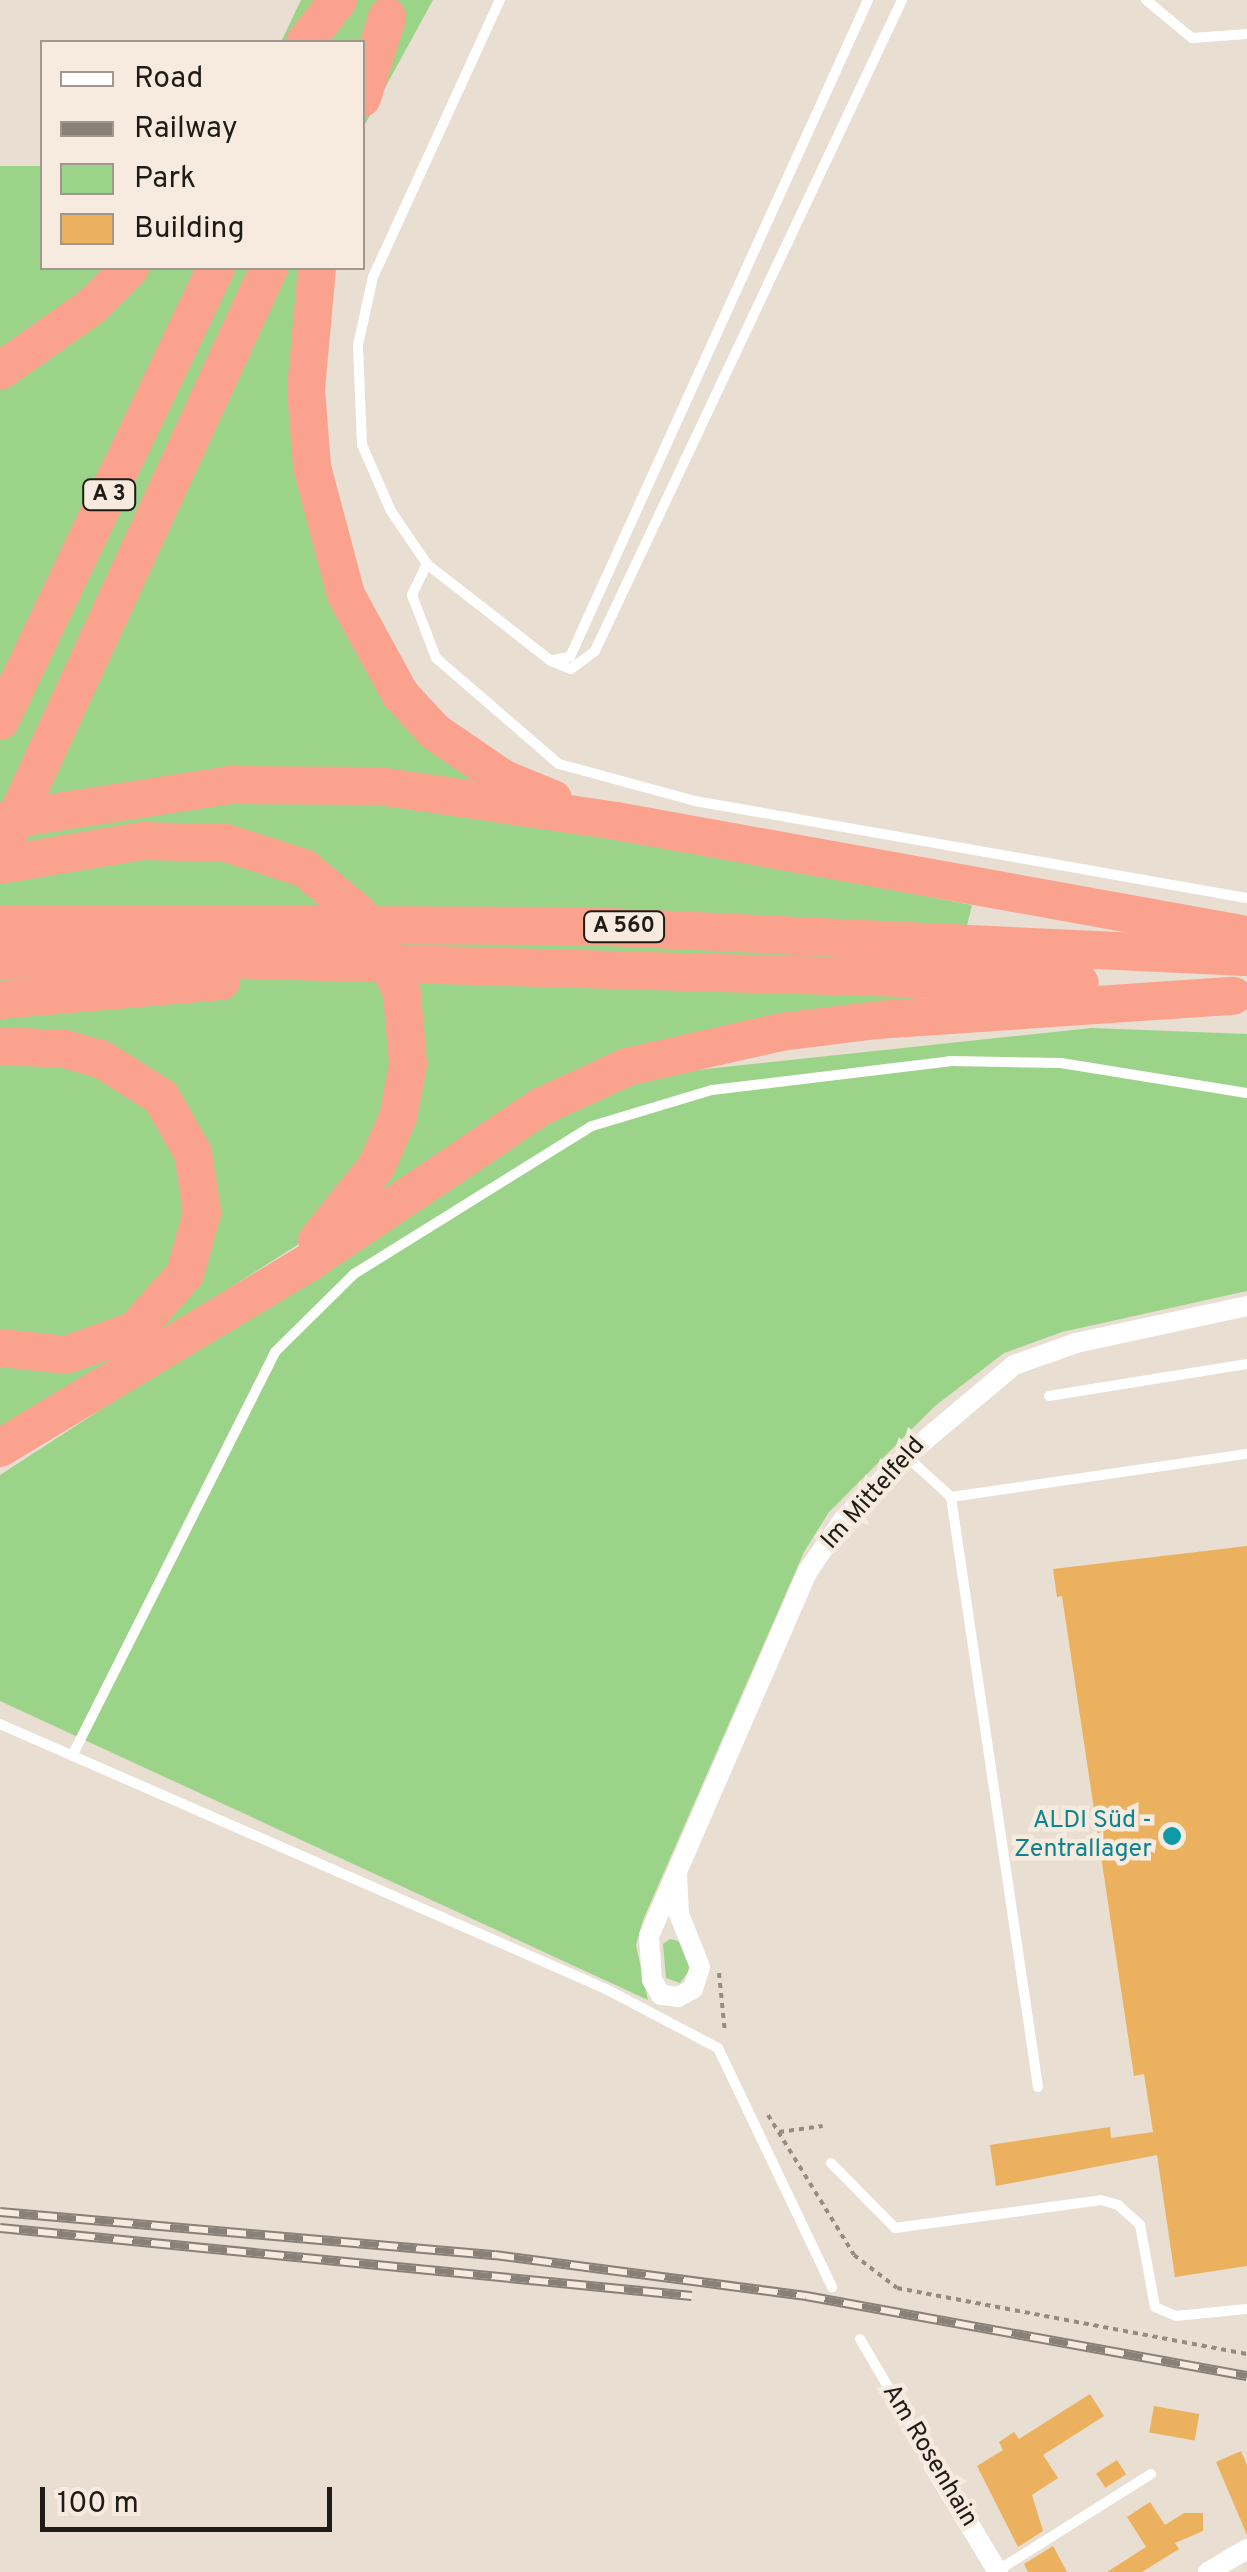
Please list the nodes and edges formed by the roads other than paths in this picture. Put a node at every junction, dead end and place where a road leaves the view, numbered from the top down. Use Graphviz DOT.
graph roads {
  1 [pos="340,0"];
  2 [pos="500,0"];
  3 [pos="868,0"];
  4 [pos="902,0"];
  5 [pos="1146,0"];
  6 [pos="391,8"];
  7 [pos="1247,34"];
  8 [pos="307,40"];
  9 [pos="322,40"];
  10 [pos="365,62"];
  11 [pos="365,89"];
  12 [pos="128,270"];
  13 [pos="215,270"];
  14 [pos="268,270"];
  15 [pos="317,270"];
  16 [pos="0,372"];
  17 [pos="428,564"];
  18 [pos="551,661"];
  19 [pos="0,720"];
  20 [pos="13,809"];
  21 [pos="616,821"];
  22 [pos="0,854"];
  23 [pos="0,865"];
  24 [pos="1247,898"];
  25 [pos="0,924"];
  26 [pos="1247,935"];
  27 [pos="1247,957"];
  28 [pos="0,960"];
  29 [pos="453,964"];
  30 [pos="1240,997"];
  31 [pos="0,1000"];
  32 [pos="0,1046"];
  33 [pos="1247,1094"];
  34 [pos="257,1294"];
  35 [pos="1247,1306"];
  36 [pos="0,1348"];
  37 [pos="1247,1364"];
  38 [pos="1049,1396"];
  39 [pos="0,1448"];
  40 [pos="1247,1454"];
  41 [pos="906,1456"];
  42 [pos="951,1497"];
  43 [pos="0,1724"];
  44 [pos="74,1754"];
  45 [pos="677,1876"];
  46 [pos="1038,2088"];
  47 [pos="830,2163"];
  48 [pos="832,2288"];
  49 [pos="1247,2310"];
  50 [pos="860,2339"];
  51 [pos="934,2466"];
  52 [pos="1151,2474"];
  53 [pos="1247,2549"];
  54 [pos="998,2572"];
  55 [pos="1208,2572"];
  1 -- 8 [label="highway"];
  1 -- 9 [label="highway"];
  2 -- 17 [label="lane"];
  3 -- 18 [label="lane"];
  4 -- 18 [label="lane"];
  5 -- 7 [label="lane"];
  6 -- 10 [label="highway"];
  6 -- 11 [label="highway"];
  12 -- 16 [label="highway"];
  13 -- 19 [label="highway, A 3"];
  14 -- 20 [label="highway, A 3"];
  15 -- 21 [label="highway"];
  17 -- 18 [label="lane"];
  17 -- 24 [label="lane"];
  20 -- 21 [label="highway"];
  20 -- 22 [label="highway, A 3"];
  21 -- 26 [label="highway"];
  23 -- 34 [label="highway"];
  25 -- 27 [label="highway, A 560"];
  28 -- 29 [label="highway, A 560"];
  29 -- 30 [label="highway, A 560"];
  29 -- 31 [label="highway"];
  30 -- 34 [label="highway"];
  32 -- 36 [label="highway"];
  33 -- 44 [label="lane"];
  34 -- 39 [label="highway"];
  35 -- 41 [label="street, Im Mittelfeld"];
  37 -- 38 [label="lane"];
  40 -- 42 [label="lane"];
  41 -- 42 [label="lane"];
  41 -- 45 [label="street, Im Mittelfeld"];
  42 -- 46 [label="lane"];
  43 -- 44 [label="lane"];
  44 -- 48 [label="lane"];
  45 -- 45 [label="street, Im Mittelfeld"];
  47 -- 49 [label="lane"];
  50 -- 51 [label="lane, Am Rosenhain"];
  51 -- 54 [label="street, Am Rosenhain"];
  52 -- 54 [label="lane"];
  53 -- 55 [label="street"];
}
